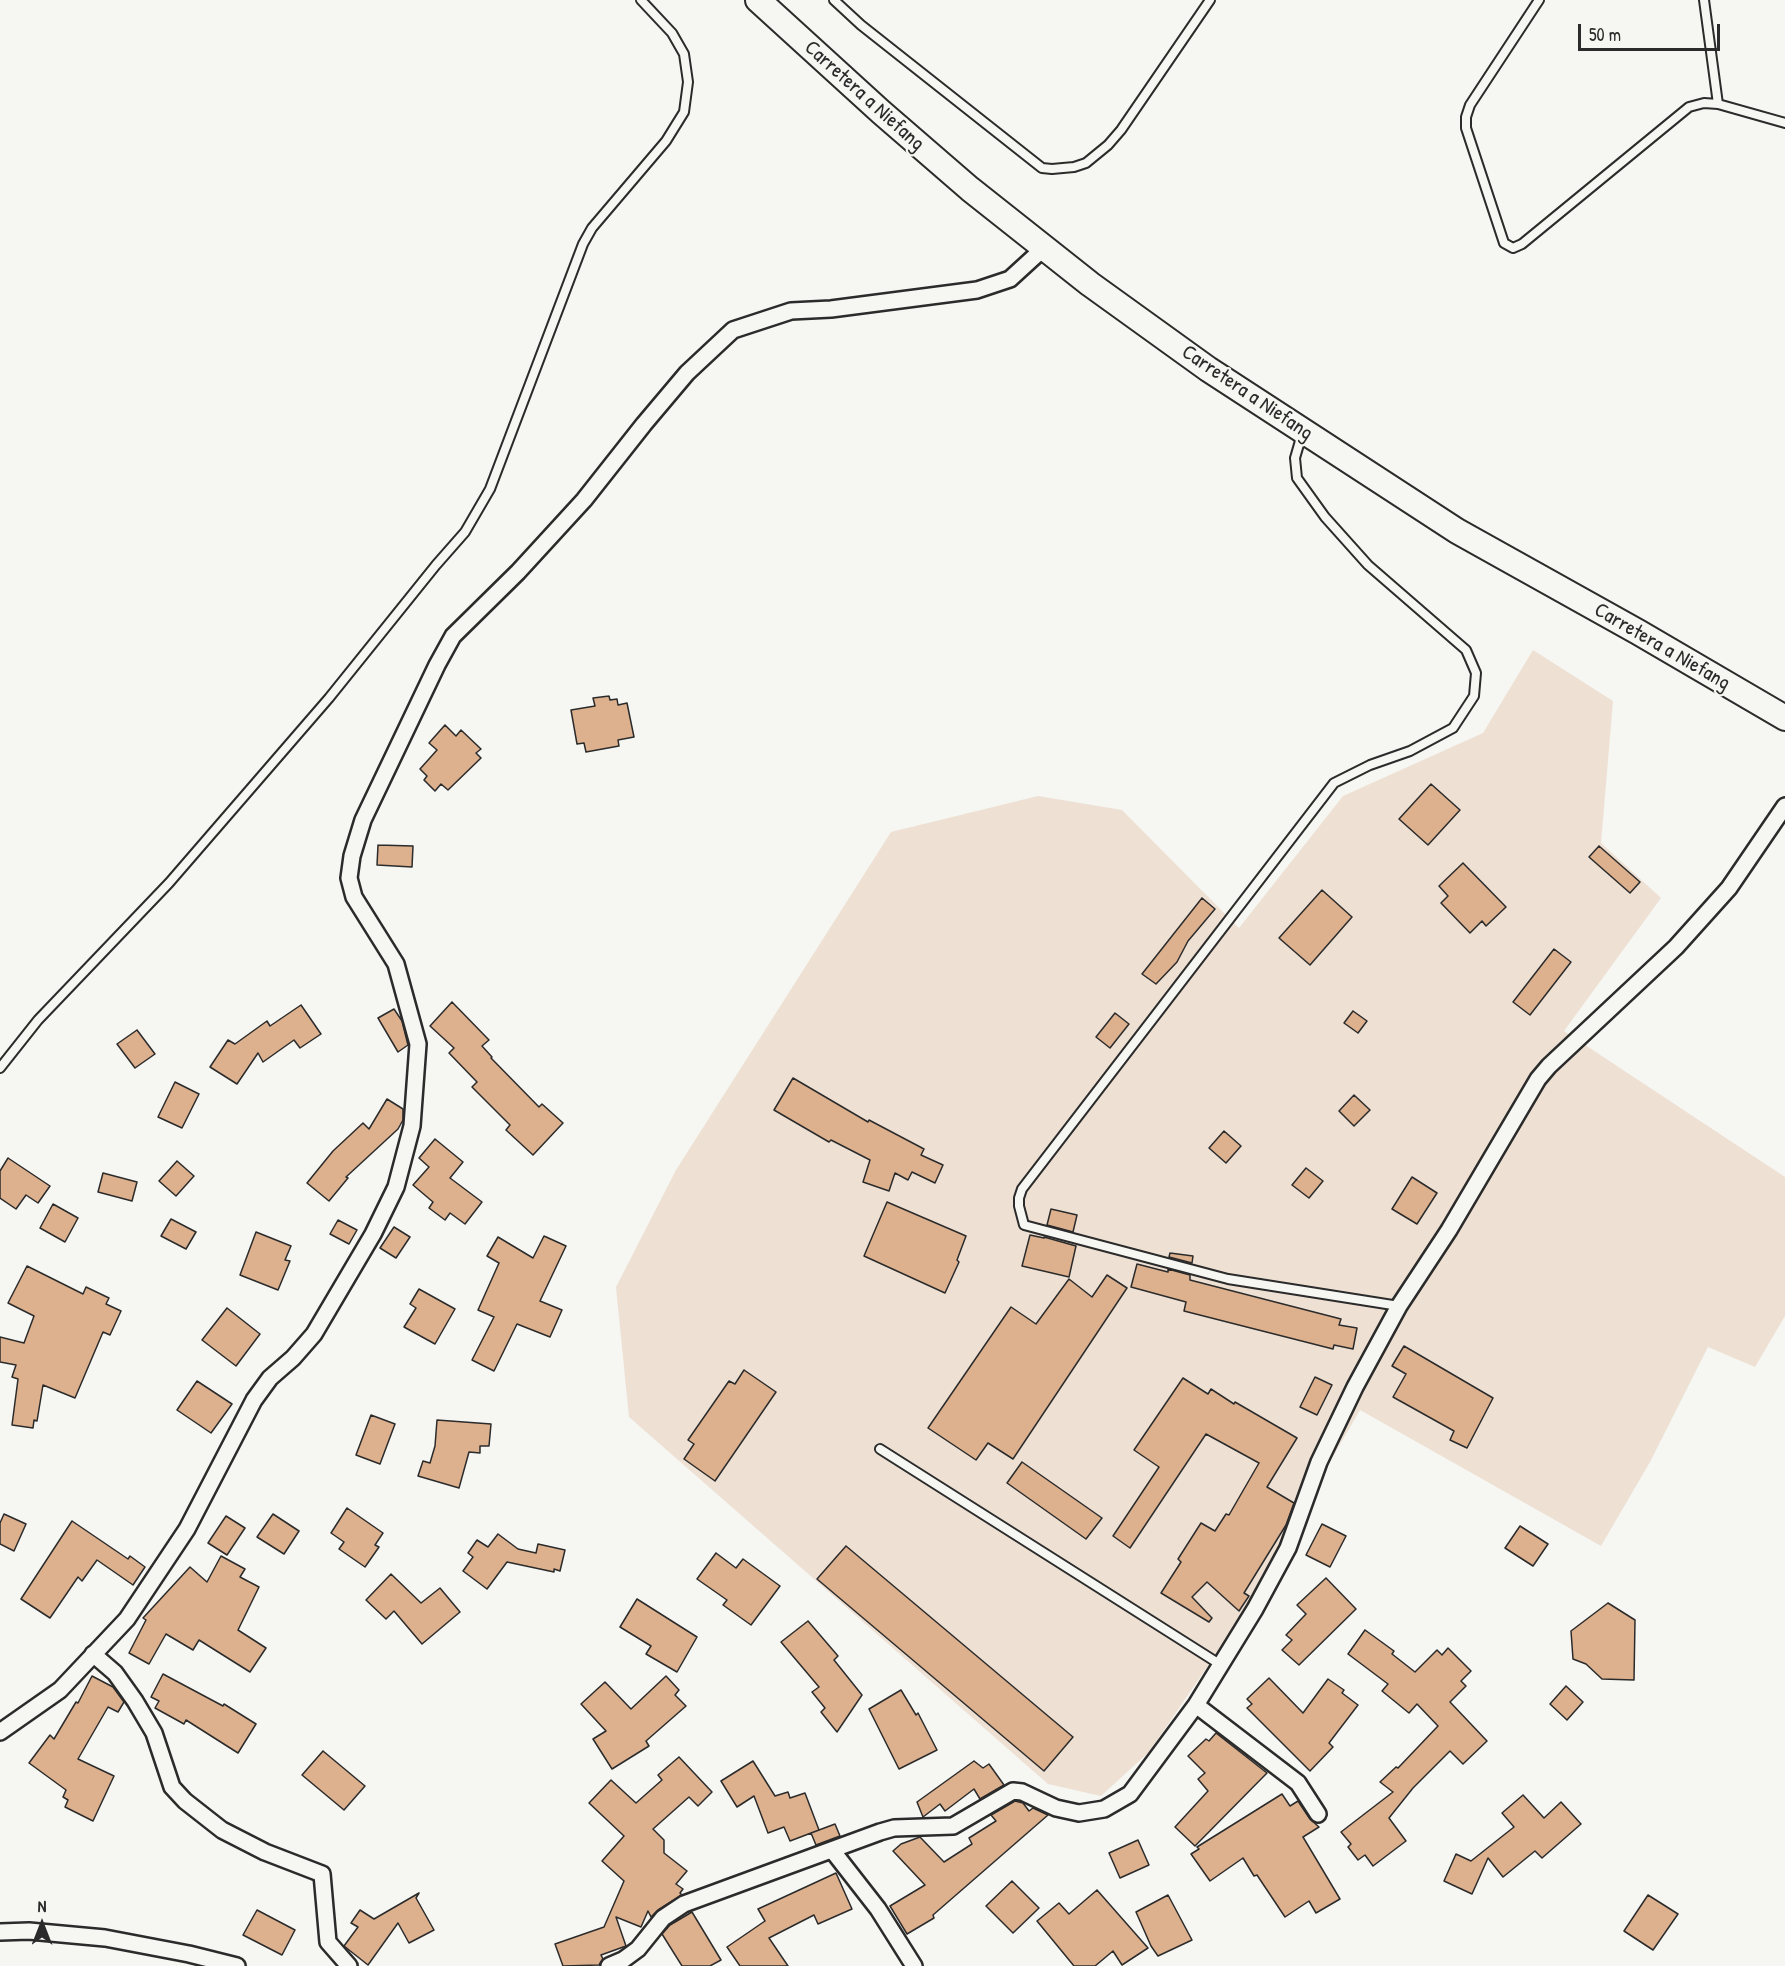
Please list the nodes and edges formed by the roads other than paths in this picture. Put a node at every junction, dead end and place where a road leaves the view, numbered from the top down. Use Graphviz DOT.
graph roads {
  1 [pos="641,0"];
  2 [pos="758,0"];
  3 [pos="834,0"];
  4 [pos="1210,0"];
  5 [pos="1539,0"];
  6 [pos="1704,0"];
  7 [pos="1718,104"];
  8 [pos="1785,123"];
  9 [pos="1045,247"];
  10 [pos="1304,431"];
  11 [pos="1785,718"];
  12 [pos="1785,806"];
  13 [pos="0,1068"];
  14 [pos="1399,1306"];
  15 [pos="880,1449"];
  16 [pos="93,1654"];
  17 [pos="1221,1665"];
  18 [pos="1196,1705"];
  19 [pos="0,1732"];
  20 [pos="1318,1814"];
  21 [pos="832,1850"];
  22 [pos="0,1932"];
  23 [pos="619,1964"];
  24 [pos="237,1966"];
  25 [pos="350,1966"];
  26 [pos="914,1966"];
  1 -- 13 [label="lane"];
  2 -- 9 [label="main road, Carretera a Niefang"];
  3 -- 4 [label="lane"];
  5 -- 7 [label="lane"];
  6 -- 7 [label="lane"];
  7 -- 8 [label="lane"];
  9 -- 10 [label="main road, Carretera a Niefang"];
  9 -- 16 [label="street"];
  10 -- 11 [label="main road, Carretera a Niefang"];
  10 -- 14 [label="lane"];
  12 -- 14 [label="street"];
  14 -- 17 [label="street"];
  15 -- 17 [label="lane"];
  16 -- 19 [label="street"];
  16 -- 25 [label="street"];
  17 -- 18 [label="street"];
  18 -- 20 [label="street"];
  18 -- 21 [label="street"];
  21 -- 23 [label="street"];
  21 -- 26 [label="street"];
  22 -- 24 [label="street"];
}
